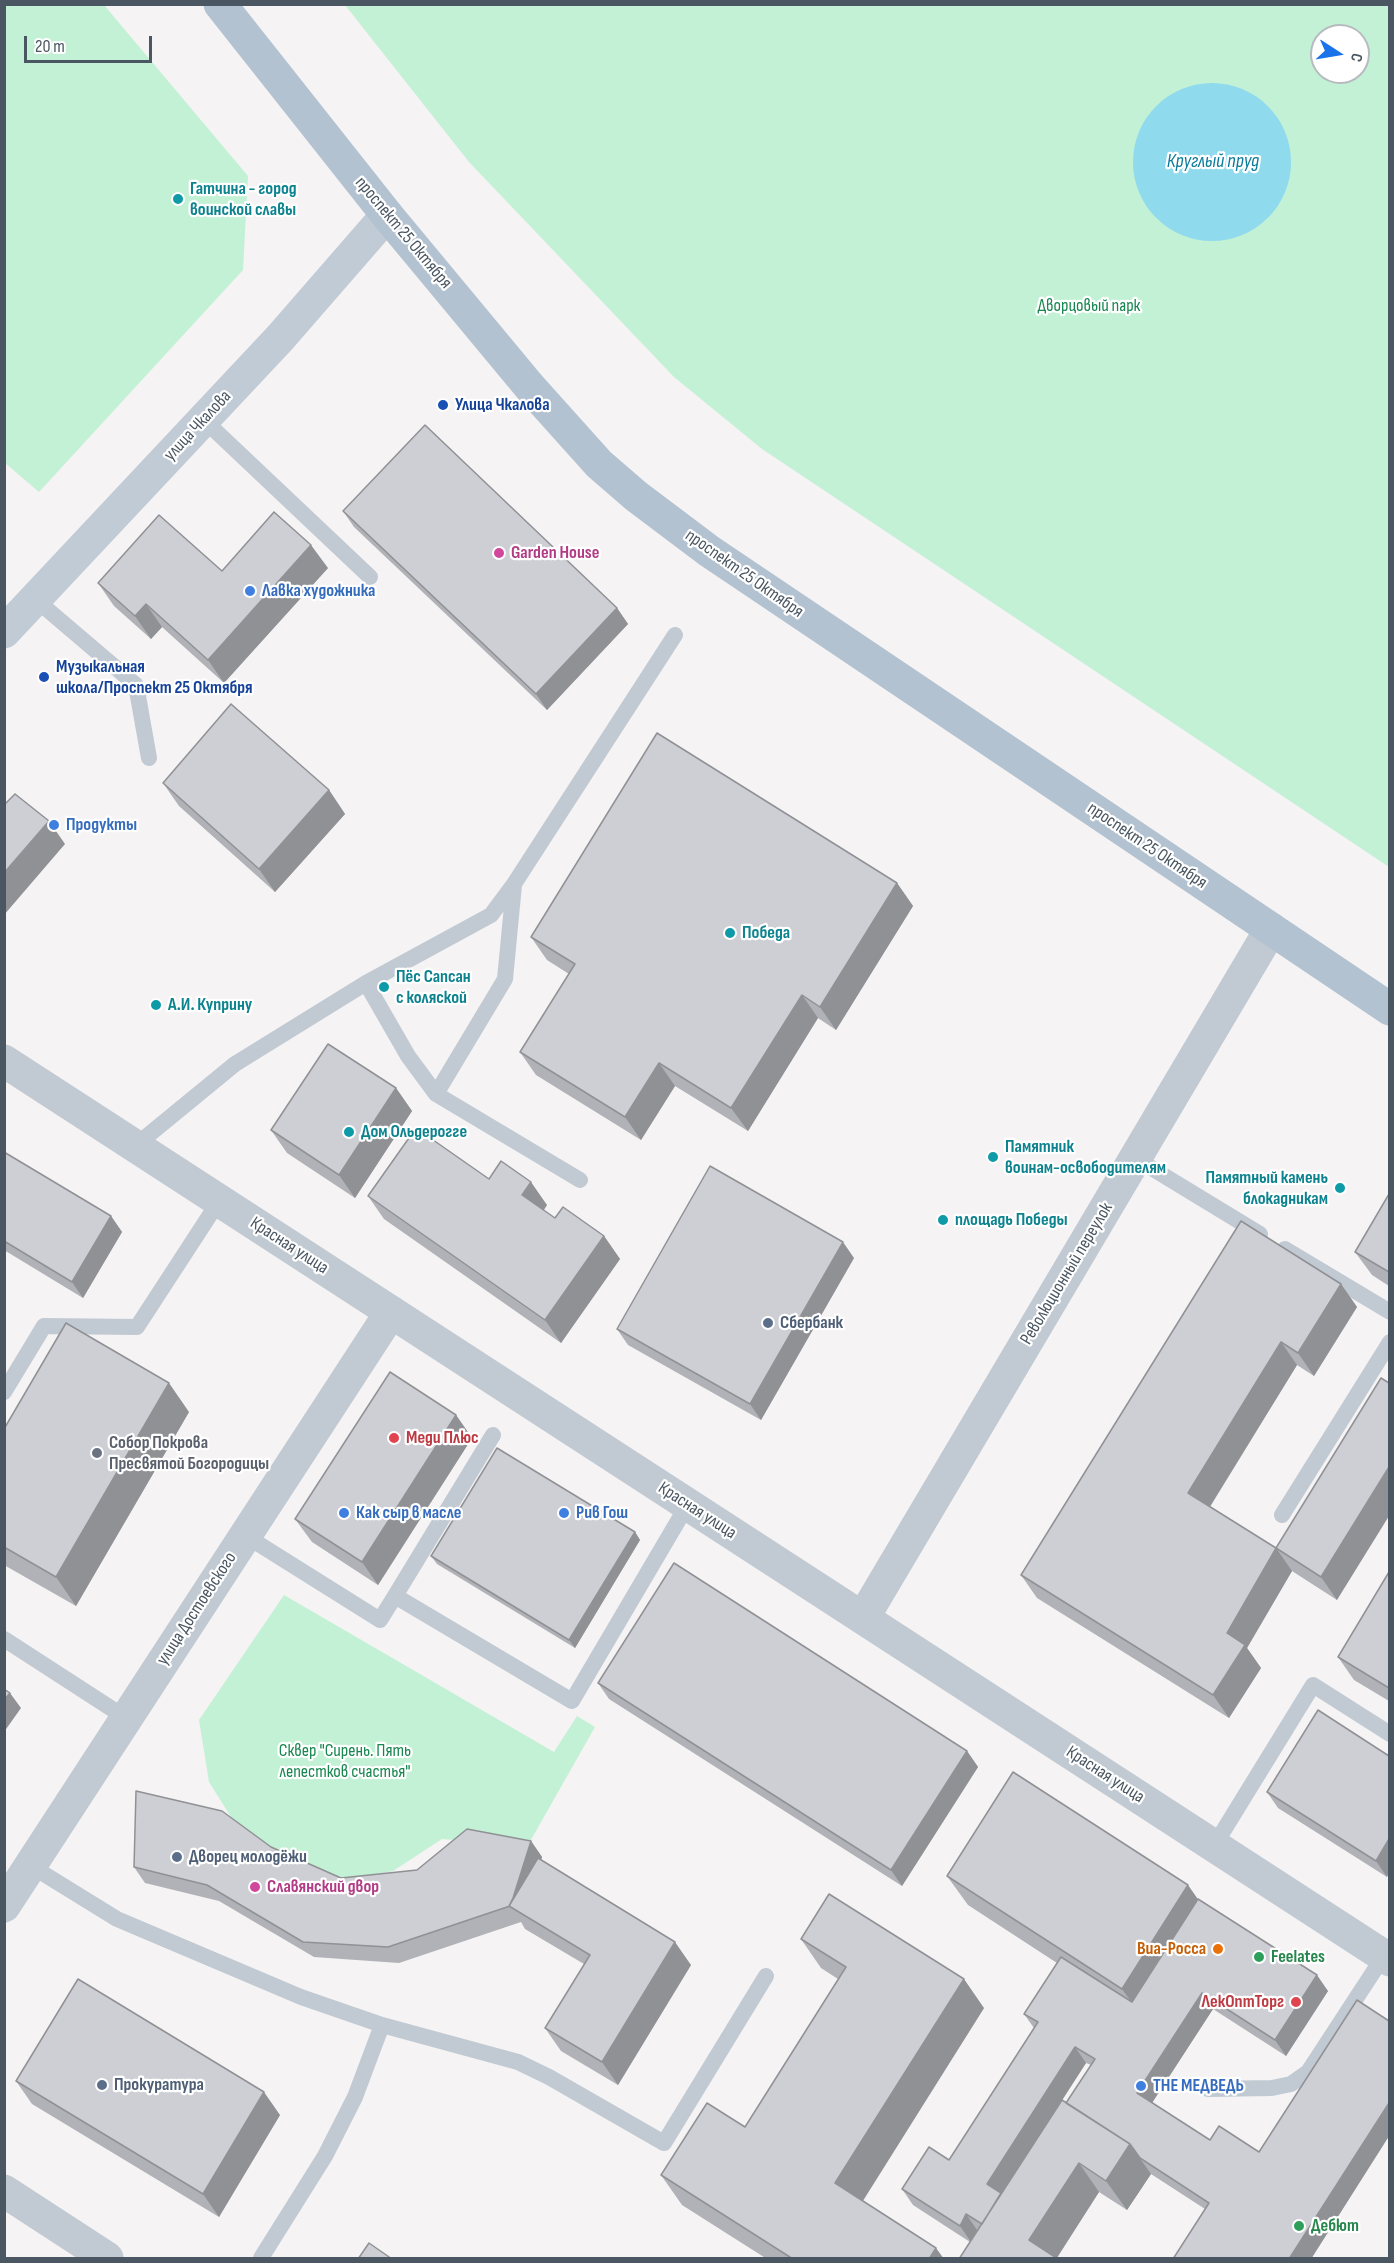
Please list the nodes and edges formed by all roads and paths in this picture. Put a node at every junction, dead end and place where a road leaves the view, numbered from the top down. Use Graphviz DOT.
graph roads {
  1 [pos="220,4"];
  2 [pos="387,215"];
  3 [pos="204,420"];
  4 [pos="370,577"];
  5 [pos="35,599"];
  6 [pos="4,632"];
  7 [pos="675,634"];
  8 [pos="149,758"];
  9 [pos="514,884"];
  10 [pos="1271,929"];
  11 [pos="366,983"];
  12 [pos="1389,1010"];
  13 [pos="4,1061"];
  14 [pos="436,1094"];
  15 [pos="135,1146"];
  16 [pos="1135,1158"];
  17 [pos="580,1180"];
  18 [pos="219,1201"];
  19 [pos="391,1312"];
  20 [pos="1389,1312"];
  21 [pos="1389,1342"];
  22 [pos="4,1392"];
  23 [pos="493,1435"];
  24 [pos="688,1504"];
  25 [pos="1282,1515"];
  26 [pos="246,1536"];
  27 [pos="395,1596"];
  28 [pos="863,1618"];
  29 [pos="4,1639"];
  30 [pos="126,1718"];
  31 [pos="1389,1734"];
  32 [pos="1214,1846"];
  33 [pos="31,1866"];
  34 [pos="4,1906"];
  35 [pos="1388,1955"];
  36 [pos="766,1976"];
  37 [pos="382,2025"];
  38 [pos="1208,2089"];
  39 [pos="4,2191"];
  40 [pos="107,2259"];
  41 [pos="261,2259"];
  1 -- 2 [label="main road, проспект 25 Октября"];
  2 -- 3 [label="main road, улица Чкалова"];
  2 -- 10 [label="main road, проспект 25 Октября"];
  3 -- 4 [label="lane"];
  3 -- 5 [label="main road, улица Чкалова"];
  5 -- 6 [label="main road, улица Чкалова"];
  5 -- 8 [label="lane"];
  7 -- 9 [label="lane"];
  9 -- 11 [label="lane"];
  9 -- 14 [label="lane"];
  10 -- 12 [label="main road, проспект 25 Октября"];
  10 -- 16 [label="street, Революционный переулок"];
  11 -- 14 [label="lane"];
  11 -- 15 [label="lane"];
  13 -- 15 [label="street, Красная улица"];
  14 -- 17 [label="lane"];
  15 -- 18 [label="street, Красная улица"];
  16 -- 20 [label="lane"];
  16 -- 28 [label="street, Революционный переулок"];
  18 -- 19 [label="street, Красная улица"];
  18 -- 22 [label="lane"];
  19 -- 24 [label="street, Красная улица"];
  19 -- 26 [label="street, улица Достоевского"];
  21 -- 25 [label="lane"];
  23 -- 27 [label="lane"];
  24 -- 27 [label="lane"];
  24 -- 28 [label="street, Красная улица"];
  26 -- 27 [label="lane"];
  26 -- 30 [label="street, улица Достоевского"];
  28 -- 32 [label="street, Красная улица"];
  29 -- 30 [label="lane"];
  30 -- 33 [label="street, улица Достоевского"];
  31 -- 32 [label="lane"];
  32 -- 35 [label="street, Красная улица"];
  33 -- 34 [label="street, улица Достоевского"];
  33 -- 37 [label="lane"];
  35 -- 38 [label="lane"];
  36 -- 37 [label="lane"];
  37 -- 41 [label="lane"];
  39 -- 40 [label="street"];
}
